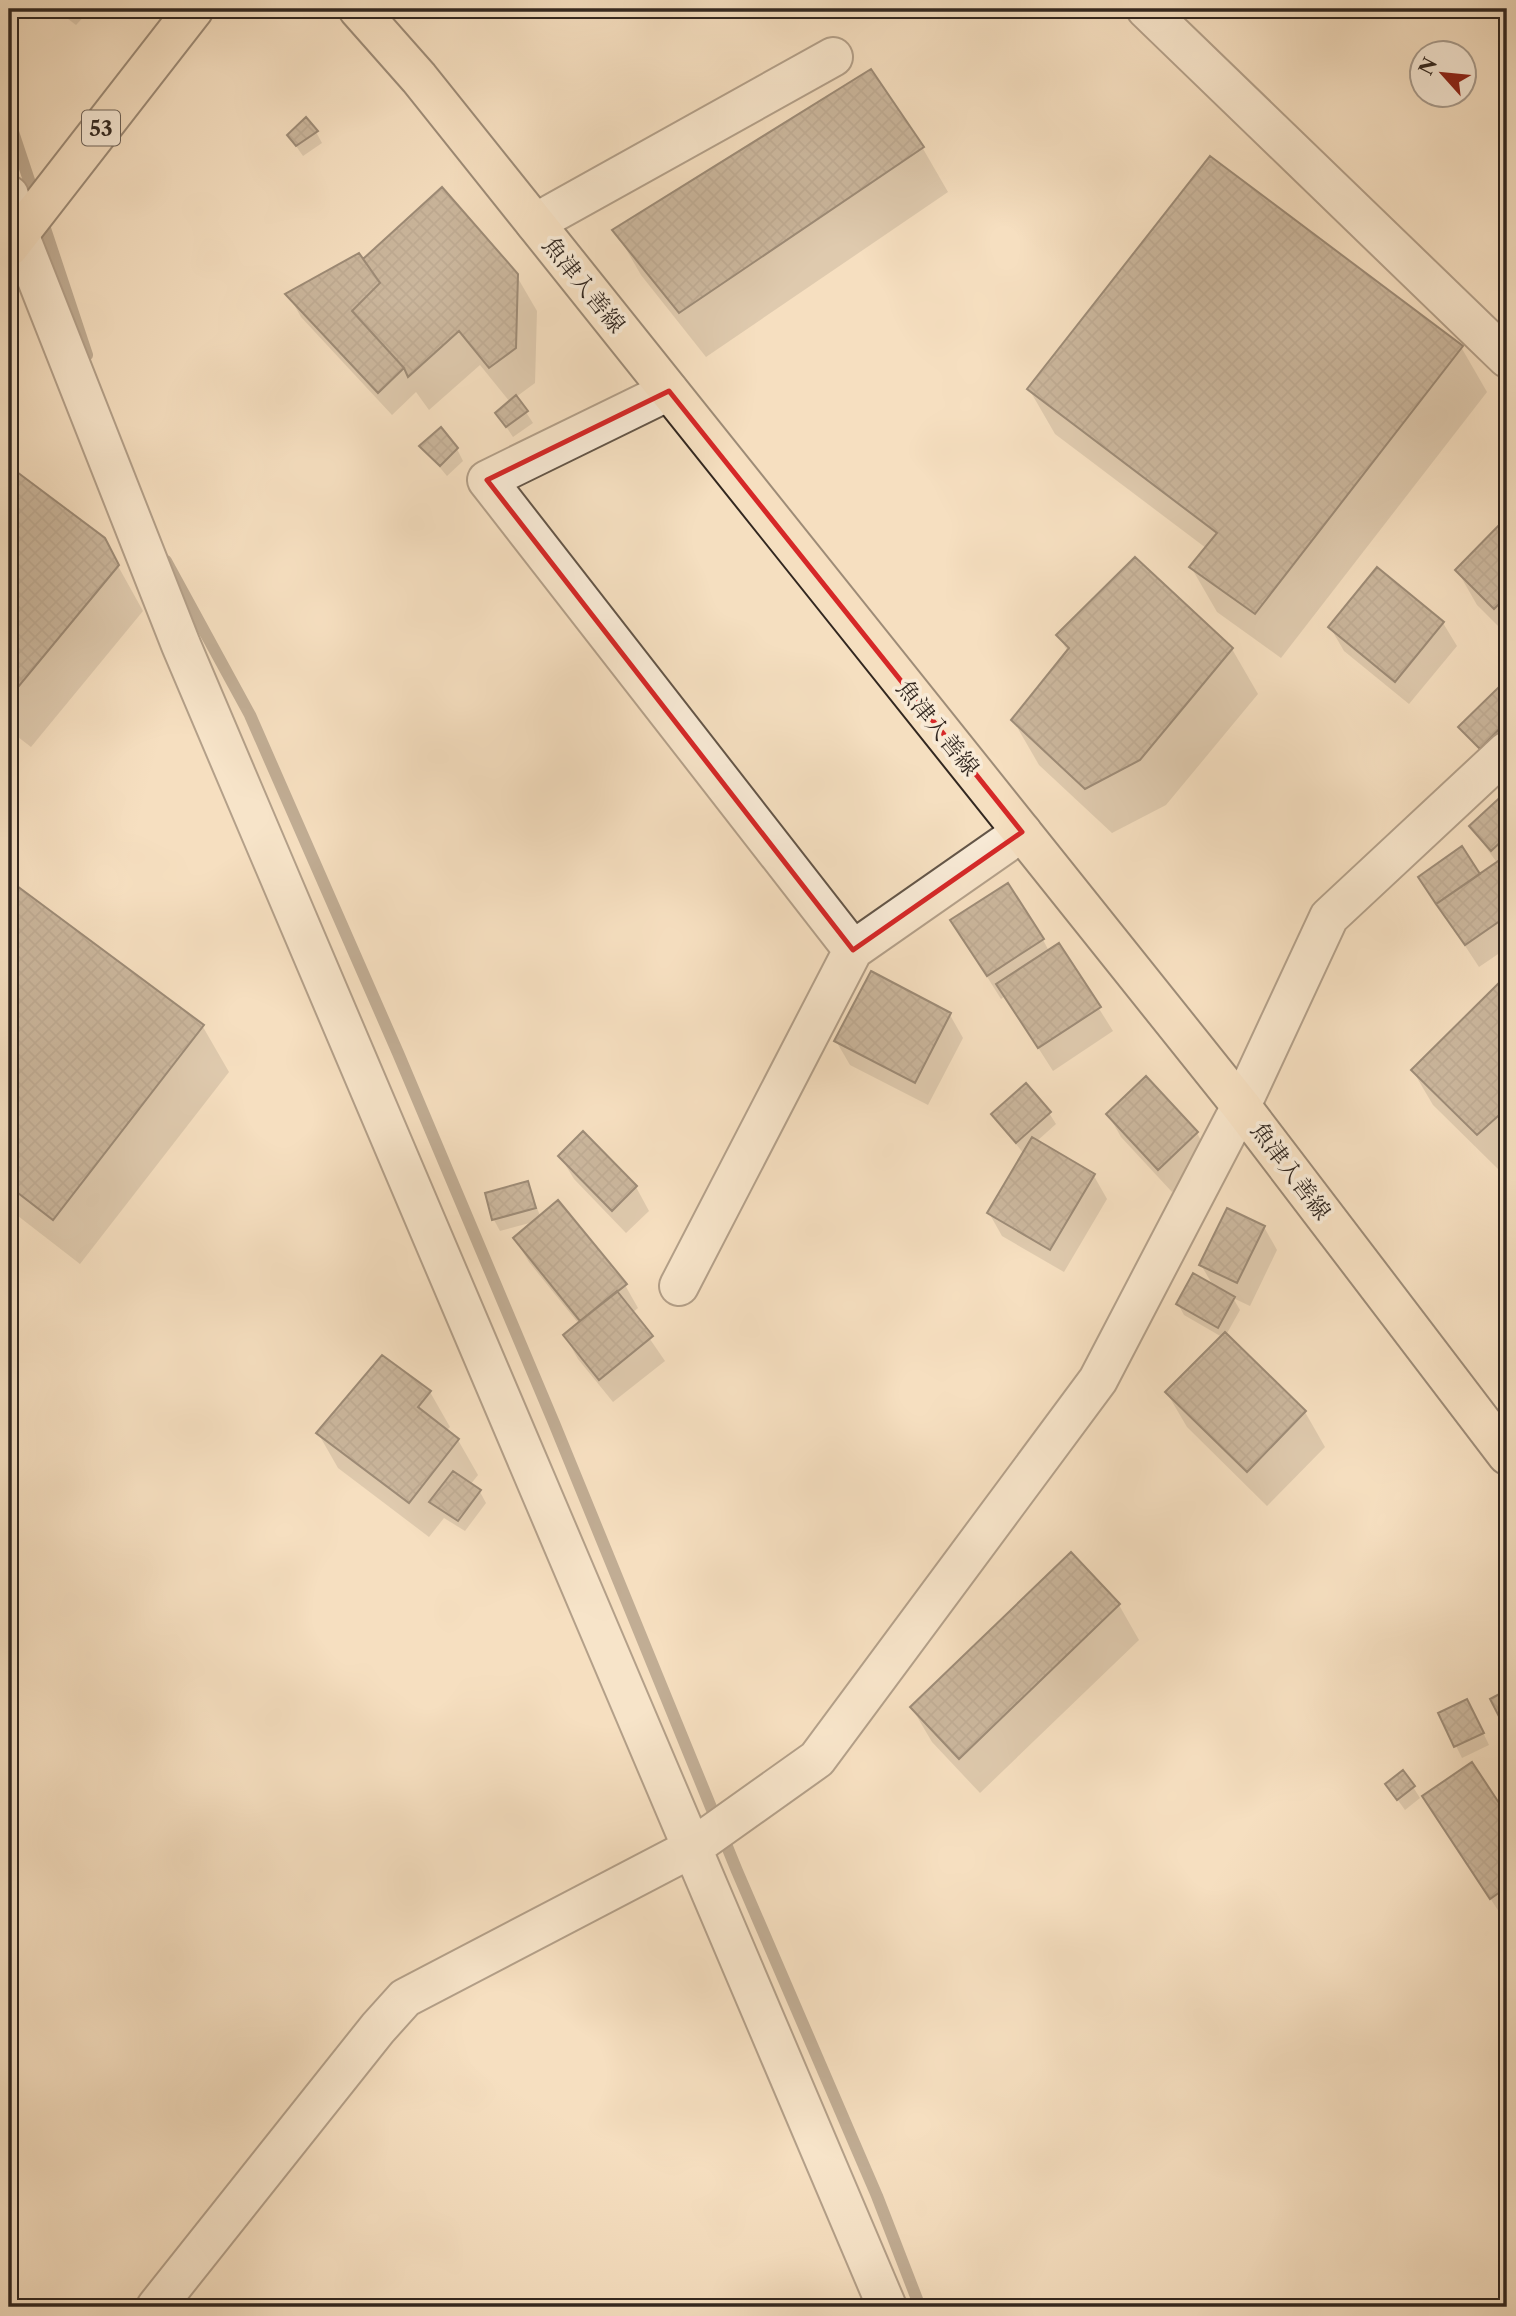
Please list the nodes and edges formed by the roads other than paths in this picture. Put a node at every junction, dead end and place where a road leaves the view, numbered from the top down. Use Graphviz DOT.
graph roads {
  1 [pos="194,9"];
  2 [pos="358,9"];
  3 [pos="1146,9"];
  4 [pos="832,57"];
  5 [pos="9,195"];
  6 [pos="535,223"];
  7 [pos="14,241"];
  8 [pos="1507,358"];
  9 [pos="669,391"];
  10 [pos="1507,751"];
  11 [pos="1022,832"];
  12 [pos="853,950"];
  13 [pos="1241,1106"];
  14 [pos="679,1286"];
  15 [pos="1507,1455"];
  16 [pos="692,1848"];
  17 [pos="156,2307"];
  18 [pos="887,2307"];
  1 -- 7 [label="main road, 53"];
  2 -- 6 [label="main road, 魚津入善線"];
  3 -- 8 [label="street"];
  4 -- 6 [label="street"];
  5 -- 7 [label="street"];
  6 -- 9 [label="main road, 魚津入善線"];
  7 -- 16 [label="street"];
  9 -- 11 [label="main road, 魚津入善線"];
  9 -- 12 [label="street"];
  10 -- 13 [label="street"];
  11 -- 12 [label="street"];
  11 -- 13 [label="main road, 魚津入善線"];
  12 -- 14 [label="street"];
  13 -- 15 [label="main road, 魚津入善線"];
  13 -- 16 [label="street"];
  16 -- 17 [label="street"];
  16 -- 18 [label="street"];
}
